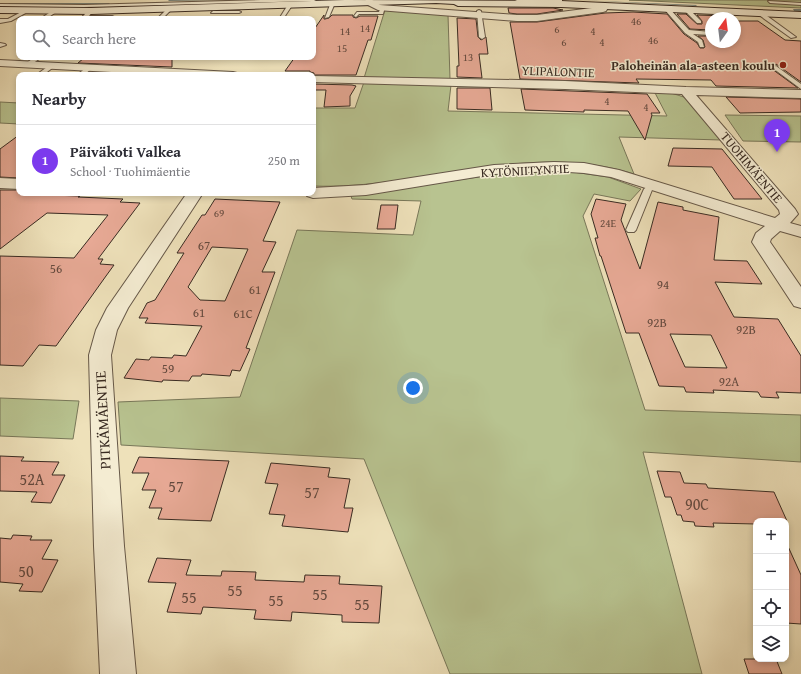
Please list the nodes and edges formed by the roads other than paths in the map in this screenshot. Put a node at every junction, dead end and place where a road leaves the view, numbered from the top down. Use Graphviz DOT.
graph roads {
  1 [pos="90,0"];
  2 [pos="138,0"];
  3 [pos="314,0"];
  4 [pos="517,0"];
  5 [pos="370,2"];
  6 [pos="770,2"];
  7 [pos="333,3"];
  8 [pos="801,4"];
  9 [pos="124,5"];
  10 [pos="284,6"];
  11 [pos="605,6"];
  12 [pos="382,7"];
  13 [pos="0,8"];
  14 [pos="178,9"];
  15 [pos="242,9"];
  16 [pos="28,10"];
  17 [pos="57,10"];
  18 [pos="91,11"];
  19 [pos="668,11"];
  20 [pos="213,12"];
  21 [pos="684,12"];
  22 [pos="801,12"];
  23 [pos="478,13"];
  24 [pos="761,14"];
  25 [pos="47,16"];
  26 [pos="86,16"];
  27 [pos="165,16"];
  28 [pos="236,16"];
  29 [pos="282,16"];
  30 [pos="356,16"];
  31 [pos="801,16"];
  32 [pos="327,17"];
  33 [pos="0,21"];
  34 [pos="680,25"];
  35 [pos="687,32"];
  36 [pos="705,33"];
  37 [pos="482,37"];
  38 [pos="793,37"];
  39 [pos="705,42"];
  40 [pos="34,60"];
  41 [pos="0,63"];
  42 [pos="27,65"];
  43 [pos="52,66"];
  44 [pos="89,68"];
  45 [pos="776,68"];
  46 [pos="43,72"];
  47 [pos="84,72"];
  48 [pos="171,72"];
  49 [pos="316,79"];
  50 [pos="801,87"];
  51 [pos="686,91"];
  52 [pos="801,94"];
  53 [pos="652,186"];
  54 [pos="316,193"];
  55 [pos="193,196"];
  56 [pos="778,225"];
  57 [pos="631,230"];
  58 [pos="801,232"];
  59 [pos="801,302"];
  60 [pos="118,674"];
  1 -- 9 [label="lane"];
  2 -- 9 [label="lane"];
  3 -- 9 [label="lane"];
  4 -- 22 [label="lane"];
  5 -- 7 [label="street"];
  5 -- 11 [label="street"];
  5 -- 12 [label="street"];
  6 -- 8 [label="lane"];
  7 -- 10 [label="street"];
  7 -- 32 [label="lane"];
  9 -- 13 [label="lane"];
  9 -- 14 [label="street"];
  9 -- 18 [label="street"];
  10 -- 15 [label="street"];
  10 -- 29 [label="lane"];
  11 -- 19 [label="street"];
  11 -- 23 [label="street"];
  12 -- 23 [label="street"];
  12 -- 30 [label="lane"];
  13 -- 16 [label="street"];
  14 -- 15 [label="street"];
  14 -- 27 [label="lane"];
  15 -- 20 [label="lane"];
  15 -- 28 [label="lane"];
  16 -- 17 [label="street"];
  16 -- 33 [label="lane"];
  17 -- 18 [label="street"];
  17 -- 25 [label="lane"];
  18 -- 26 [label="lane"];
  19 -- 21 [label="street"];
  19 -- 34 [label="lane"];
  21 -- 24 [label="street"];
  21 -- 34 [label="lane"];
  23 -- 37 [label="lane"];
  24 -- 31 [label="street"];
  24 -- 38 [label="lane"];
  34 -- 35 [label="lane"];
  35 -- 36 [label="lane"];
  35 -- 39 [label="lane"];
  40 -- 42 [label="lane"];
  41 -- 42 [label="street"];
  42 -- 43 [label="street"];
  43 -- 44 [label="street"];
  43 -- 46 [label="lane"];
  44 -- 47 [label="lane"];
  44 -- 48 [label="street"];
  45 -- 50 [label="lane"];
  49 -- 51 [label="street, YLIPALONTIE"];
  51 -- 52 [label="street, YLIPALONTIE"];
  51 -- 56 [label="street, TUOHIMÄENTIE"];
  53 -- 54 [label="street, KYTÖNIITYNTIE"];
  53 -- 56 [label="street, KYTÖNIITYNTIE"];
  53 -- 57 [label="lane"];
  55 -- 60 [label="street, PITKÄMÄENTIE"];
  56 -- 58 [label="street, KYTÖNIITYNTIE"];
  56 -- 59 [label="street, TUOHIMÄENTIE"];
}
